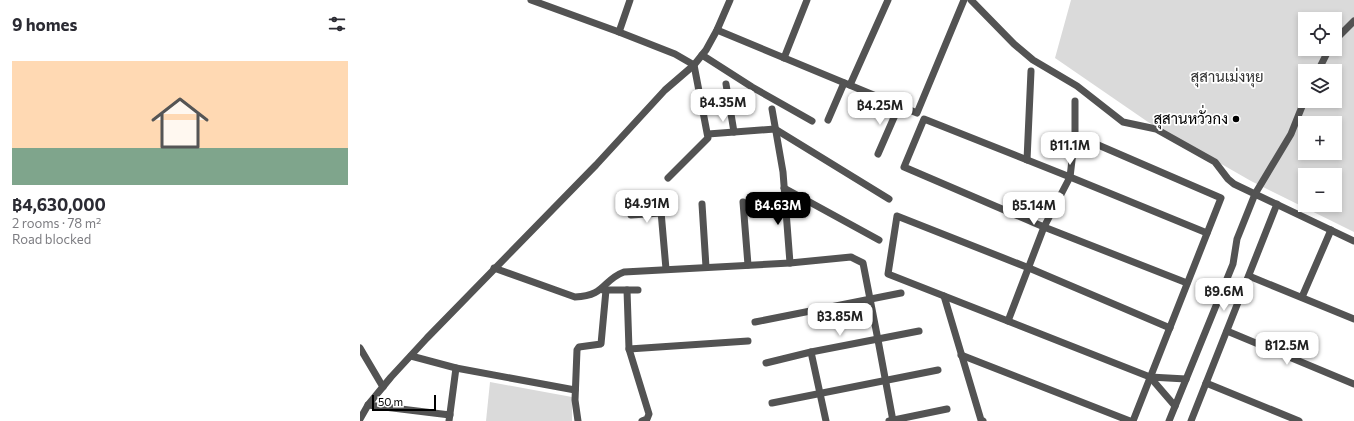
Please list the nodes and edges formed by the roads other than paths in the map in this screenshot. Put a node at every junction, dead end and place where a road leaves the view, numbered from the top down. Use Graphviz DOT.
graph roads {
  1 [pos="531,0"];
  2 [pos="630,0"];
  3 [pos="730,0"];
  4 [pos="807,0"];
  5 [pos="888,0"];
  6 [pos="964,0"];
  7 [pos="971,0"];
  8 [pos="1354,21"];
  9 [pos="716,30"];
  10 [pos="619,32"];
  11 [pos="1342,33"];
  12 [pos="702,55"];
  13 [pos="784,58"];
  14 [pos="694,65"];
  15 [pos="1030,71"];
  16 [pos="726,84"];
  17 [pos="847,84"];
  18 [pos="1075,101"];
  19 [pos="899,106"];
  20 [pos="1301,108"];
  21 [pos="772,109"];
  22 [pos="828,120"];
  23 [pos="812,121"];
  24 [pos="775,129"];
  25 [pos="734,132"];
  26 [pos="708,134"];
  27 [pos="1074,135"];
  28 [pos="878,154"];
  29 [pos="1028,160"];
  30 [pos="1070,177"];
  31 [pos="668,178"];
  32 [pos="784,188"];
  33 [pos="1255,194"];
  34 [pos="889,199"];
  35 [pos="660,200"];
  36 [pos="744,202"];
  37 [pos="702,204"];
  38 [pos="1277,204"];
  39 [pos="661,213"];
  40 [pos="632,215"];
  41 [pos="1044,227"];
  42 [pos="1331,230"];
  43 [pos="1207,233"];
  44 [pos="879,240"];
  45 [pos="1354,241"];
  46 [pos="790,263"];
  47 [pos="748,265"];
  48 [pos="706,267"];
  49 [pos="494,268"];
  50 [pos="1029,268"];
  51 [pos="666,269"];
  52 [pos="1249,276"];
  53 [pos="1187,283"];
  54 [pos="603,290"];
  55 [pos="627,290"];
  56 [pos="638,290"];
  57 [pos="901,293"];
  58 [pos="944,296"];
  59 [pos="1302,297"];
  60 [pos="869,300"];
  61 [pos="1354,319"];
  62 [pos="1008,321"];
  63 [pos="755,322"];
  64 [pos="1170,328"];
  65 [pos="919,331"];
  66 [pos="1227,331"];
  67 [pos="878,340"];
  68 [pos="748,341"];
  69 [pos="360,348"];
  70 [pos="629,349"];
  71 [pos="811,352"];
  72 [pos="961,355"];
  73 [pos="411,356"];
  74 [pos="766,364"];
  75 [pos="456,368"];
  76 [pos="938,370"];
  77 [pos="1150,377"];
  78 [pos="1186,379"];
  79 [pos="886,381"];
  80 [pos="1206,383"];
  81 [pos="1354,384"];
  82 [pos="383,387"];
  83 [pos="575,390"];
  84 [pos="820,393"];
  85 [pos="772,403"];
  86 [pos="368,405"];
  87 [pos="1175,406"];
  88 [pos="947,409"];
  89 [pos="450,418"];
  90 [pos="360,419"];
  91 [pos="578,421"];
  92 [pos="642,421"];
  93 [pos="826,421"];
  94 [pos="891,421"];
  95 [pos="983,421"];
  96 [pos="1130,421"];
  97 [pos="1134,421"];
  98 [pos="1169,421"];
  99 [pos="1191,421"];
  100 [pos="1299,421"];
  1 -- 10 [label="street"];
  2 -- 10 [label="street"];
  3 -- 9 [label="street"];
  4 -- 13 [label="street"];
  5 -- 17 [label="street"];
  6 -- 19 [label="street"];
  7 -- 33 [label="street"];
  8 -- 11 [label="street"];
  9 -- 12 [label="street"];
  9 -- 13 [label="street"];
  10 -- 14 [label="street"];
  12 -- 14 [label="street"];
  12 -- 23 [label="street"];
  13 -- 17 [label="street"];
  14 -- 26 [label="street"];
  14 -- 49 [label="street"];
  15 -- 29 [label="street"];
  16 -- 25 [label="street"];
  17 -- 19 [label="street"];
  17 -- 22 [label="street"];
  18 -- 27 [label="street"];
  19 -- 28 [label="street"];
  20 -- 33 [label="street"];
  21 -- 24 [label="street"];
  24 -- 25 [label="street"];
  24 -- 32 [label="street"];
  24 -- 34 [label="street"];
  25 -- 26 [label="street"];
  26 -- 31 [label="street"];
  27 -- 30 [label="street"];
  27 -- 43 [label="street"];
  29 -- 30 [label="street"];
  29 -- 41 [label="street"];
  30 -- 41 [label="street"];
  30 -- 43 [label="street"];
  32 -- 44 [label="street"];
  32 -- 46 [label="street"];
  33 -- 38 [label="street"];
  33 -- 78 [label="street"];
  35 -- 39 [label="street"];
  36 -- 47 [label="street"];
  37 -- 48 [label="street"];
  38 -- 42 [label="street"];
  38 -- 52 [label="street"];
  39 -- 40 [label="street"];
  39 -- 51 [label="street"];
  41 -- 50 [label="street"];
  41 -- 53 [label="street"];
  42 -- 45 [label="street"];
  42 -- 59 [label="street"];
  43 -- 53 [label="street"];
  46 -- 47 [label="street"];
  46 -- 60 [label="street"];
  47 -- 48 [label="street"];
  48 -- 51 [label="street"];
  49 -- 54 [label="street"];
  49 -- 73 [label="street"];
  50 -- 58 [label="street"];
  50 -- 62 [label="street"];
  50 -- 64 [label="street"];
  51 -- 54 [label="street"];
  52 -- 59 [label="street"];
  52 -- 66 [label="street"];
  53 -- 64 [label="street"];
  54 -- 55 [label="street"];
  54 -- 83 [label="street"];
  55 -- 56 [label="street"];
  55 -- 70 [label="street"];
  57 -- 60 [label="street"];
  58 -- 62 [label="street"];
  58 -- 72 [label="street"];
  59 -- 61 [label="street"];
  60 -- 63 [label="street"];
  60 -- 67 [label="street"];
  62 -- 77 [label="street"];
  64 -- 77 [label="street"];
  65 -- 67 [label="street"];
  66 -- 80 [label="street"];
  66 -- 81 [label="street"];
  67 -- 71 [label="street"];
  67 -- 79 [label="street"];
  68 -- 70 [label="street"];
  69 -- 82 [label="street"];
  70 -- 92 [label="street"];
  71 -- 74 [label="street"];
  71 -- 84 [label="street"];
  72 -- 95 [label="street"];
  72 -- 96 [label="street"];
  73 -- 75 [label="street"];
  73 -- 82 [label="street"];
  75 -- 83 [label="street"];
  75 -- 89 [label="street"];
  76 -- 79 [label="street"];
  77 -- 78 [label="street"];
  77 -- 87 [label="street"];
  77 -- 97 [label="street"];
  78 -- 87 [label="street"];
  79 -- 84 [label="street"];
  79 -- 94 [label="street"];
  80 -- 99 [label="street"];
  80 -- 100 [label="street"];
  82 -- 86 [label="street"];
  83 -- 91 [label="street"];
  84 -- 85 [label="street"];
  84 -- 93 [label="street"];
  86 -- 89 [label="street"];
  86 -- 90 [label="street"];
  87 -- 98 [label="street"];
  88 -- 94 [label="street"];
}
